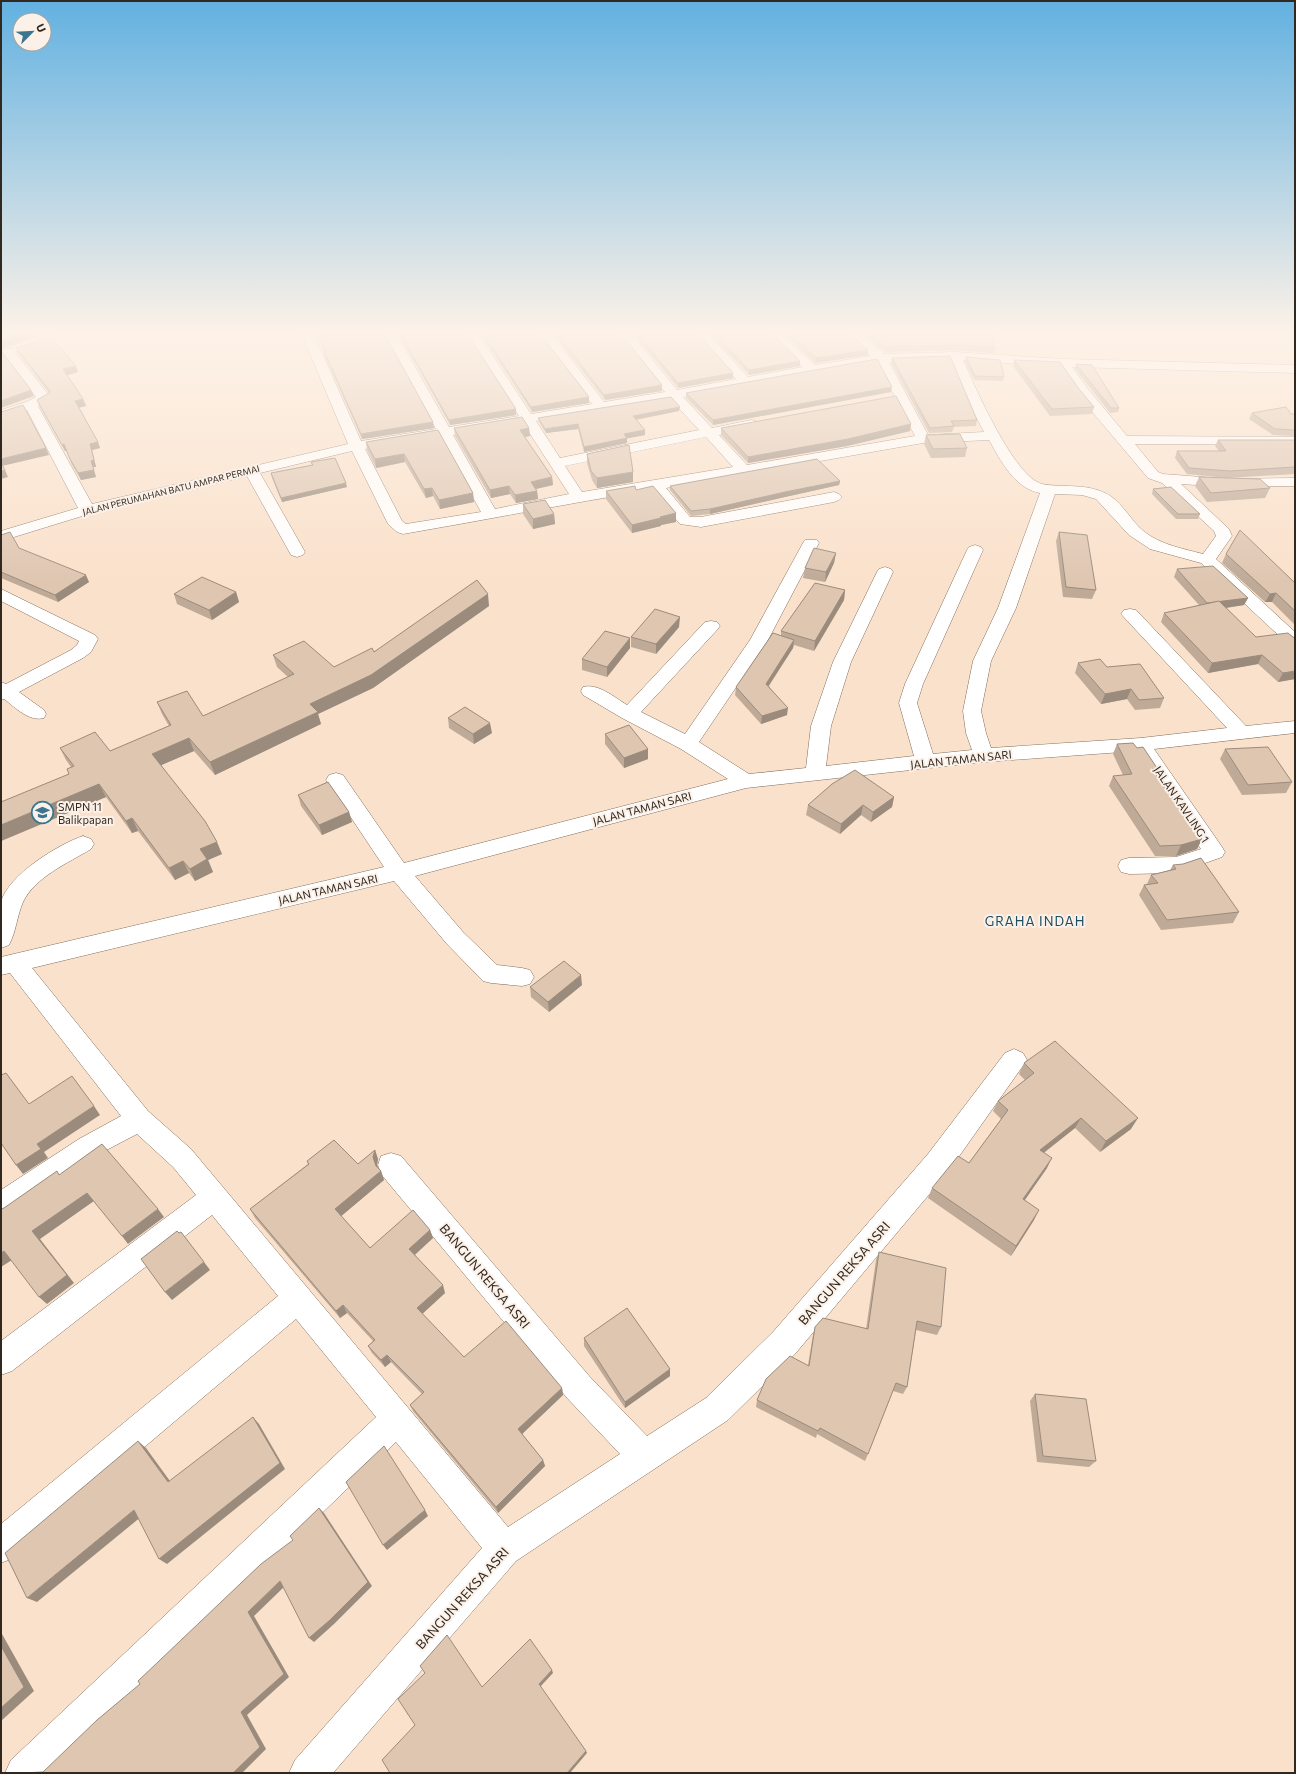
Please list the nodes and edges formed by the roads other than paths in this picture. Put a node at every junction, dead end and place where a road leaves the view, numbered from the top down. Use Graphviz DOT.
graph roads {
  1 [pos="38,418"];
  2 [pos="344,418"];
  3 [pos="436,418"];
  4 [pos="536,418"];
  5 [pos="695,418"];
  6 [pos="912,418"];
  7 [pos="983,418"];
  8 [pos="1106,418"];
  9 [pos="529,419"];
  10 [pos="762,422"];
  11 [pos="444,432"];
  12 [pos="708,432"];
  13 [pos="993,436"];
  14 [pos="923,439"];
  15 [pos="1125,440"];
  16 [pos="1295,441"];
  17 [pos="356,446"];
  18 [pos="556,462"];
  19 [pos="251,470"];
  20 [pos="744,470"];
  21 [pos="1167,479"];
  22 [pos="1295,482"];
  23 [pos="656,486"];
  24 [pos="1049,490"];
  25 [pos="578,497"];
  26 [pos="834,497"];
  27 [pos="87,510"];
  28 [pos="490,515"];
  29 [pos="1,536"];
  30 [pos="811,543"];
  31 [pos="975,550"];
  32 [pos="297,552"];
  33 [pos="1207,560"];
  34 [pos="885,572"];
  35 [pos="1,594"];
  36 [pos="1130,614"];
  37 [pos="711,626"];
  38 [pos="1295,641"];
  39 [pos="590,690"];
  40 [pos="3,691"];
  41 [pos="37,714"];
  42 [pos="629,714"];
  43 [pos="1295,727"];
  44 [pos="1241,732"];
  45 [pos="688,744"];
  46 [pos="1141,744"];
  47 [pos="984,755"];
  48 [pos="926,762"];
  49 [pos="815,774"];
  50 [pos="336,780"];
  51 [pos="746,781"];
  52 [pos="83,844"];
  53 [pos="1129,866"];
  54 [pos="399,872"];
  55 [pos="1,939"];
  56 [pos="8,965"];
  57 [pos="522,977"];
  58 [pos="1014,1060"];
  59 [pos="139,1119"];
  60 [pos="391,1165"];
  61 [pos="214,1197"];
  62 [pos="1,1206"];
  63 [pos="297,1299"];
  64 [pos="1,1360"];
  65 [pos="397,1419"];
  66 [pos="645,1457"];
  67 [pos="1,1546"];
  68 [pos="504,1549"];
  69 [pos="24,1773"];
  70 [pos="308,1773"];
  1 -- 27 [label="street"];
  2 -- 17 [label="street"];
  3 -- 11 [label="street"];
  4 -- 9 [label="street, JALAN PERUMAHAN BATU AMPAR PERMAI"];
  5 -- 12 [label="street"];
  6 -- 14 [label="street"];
  7 -- 13 [label="street"];
  8 -- 15 [label="street"];
  9 -- 11 [label="street, JALAN PERUMAHAN BATU AMPAR PERMAI"];
  9 -- 18 [label="street"];
  10 -- 12 [label="street"];
  11 -- 17 [label="street, JALAN PERUMAHAN BATU AMPAR PERMAI"];
  11 -- 28 [label="street"];
  12 -- 18 [label="street"];
  12 -- 20 [label="street"];
  13 -- 14 [label="street"];
  13 -- 24 [label="street"];
  14 -- 20 [label="street"];
  15 -- 16 [label="street"];
  15 -- 21 [label="street"];
  17 -- 19 [label="street, JALAN PERUMAHAN BATU AMPAR PERMAI"];
  17 -- 28 [label="street"];
  18 -- 25 [label="street"];
  19 -- 27 [label="street, JALAN PERUMAHAN BATU AMPAR PERMAI"];
  19 -- 32 [label="street"];
  20 -- 23 [label="street"];
  21 -- 22 [label="street"];
  21 -- 33 [label="street"];
  23 -- 25 [label="street"];
  23 -- 26 [label="street"];
  24 -- 33 [label="street"];
  24 -- 47 [label="street"];
  25 -- 28 [label="street"];
  27 -- 29 [label="street, JALAN PERUMAHAN BATU AMPAR PERMAI"];
  30 -- 45 [label="street"];
  31 -- 48 [label="street"];
  33 -- 38 [label="street"];
  34 -- 49 [label="street"];
  35 -- 40 [label="street"];
  36 -- 44 [label="street"];
  37 -- 42 [label="street"];
  39 -- 42 [label="street"];
  40 -- 41 [label="street"];
  42 -- 45 [label="street"];
  43 -- 44 [label="street, JALAN TAMAN SARI"];
  44 -- 46 [label="street, JALAN TAMAN SARI"];
  45 -- 51 [label="street"];
  46 -- 47 [label="street, JALAN TAMAN SARI"];
  46 -- 53 [label="street, JALAN KAVLING 1"];
  47 -- 48 [label="street, JALAN TAMAN SARI"];
  48 -- 49 [label="street, JALAN TAMAN SARI"];
  49 -- 51 [label="street, JALAN TAMAN SARI"];
  50 -- 54 [label="street"];
  51 -- 54 [label="street, JALAN TAMAN SARI"];
  52 -- 55 [label="street"];
  54 -- 56 [label="street, JALAN TAMAN SARI"];
  54 -- 57 [label="street"];
  56 -- 59 [label="street"];
  58 -- 66 [label="street, BANGUN REKSA ASRI"];
  59 -- 61 [label="street"];
  59 -- 62 [label="street"];
  60 -- 66 [label="street, BANGUN REKSA ASRI"];
  61 -- 63 [label="street"];
  61 -- 64 [label="street"];
  63 -- 65 [label="street"];
  63 -- 67 [label="street"];
  65 -- 68 [label="street"];
  65 -- 69 [label="street"];
  66 -- 68 [label="street, BANGUN REKSA ASRI"];
  68 -- 70 [label="street, BANGUN REKSA ASRI"];
}
